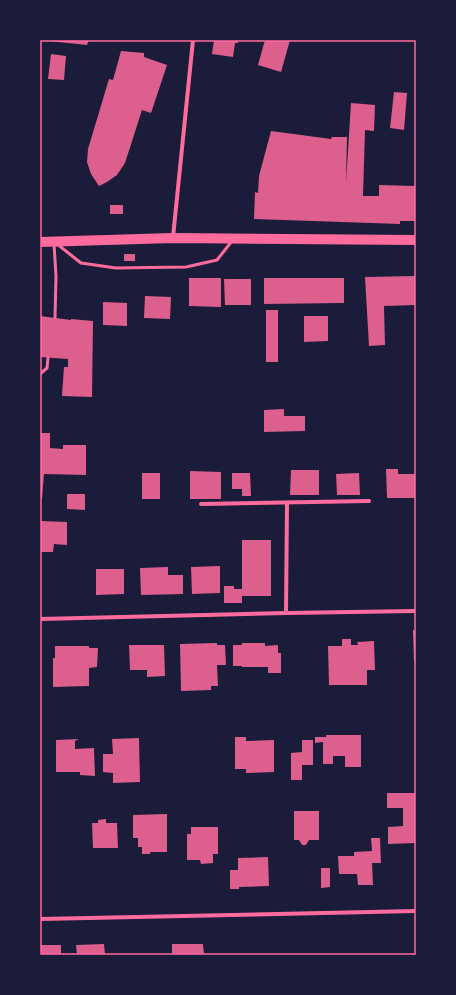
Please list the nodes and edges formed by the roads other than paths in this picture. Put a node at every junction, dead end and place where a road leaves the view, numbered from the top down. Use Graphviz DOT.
graph roads {
  1 [pos="193,40"];
  2 [pos="173,238"];
  3 [pos="233,239"];
  4 [pos="416,240"];
  5 [pos="40,242"];
  6 [pos="54,242"];
  7 [pos="55,318"];
  8 [pos="48,358"];
  9 [pos="40,374"];
  10 [pos="369,501"];
  11 [pos="202,504"];
  12 [pos="287,504"];
  13 [pos="416,611"];
  14 [pos="286,612"];
  15 [pos="40,619"];
  16 [pos="416,912"];
  17 [pos="40,919"];
  1 -- 2 [label="street"];
  2 -- 3 [label="main road"];
  2 -- 6 [label="main road"];
  3 -- 4 [label="main road"];
  3 -- 6 [label="lane"];
  5 -- 6 [label="main road"];
  6 -- 7 [label="lane"];
  8 -- 9 [label="lane"];
  10 -- 12 [label="street"];
  11 -- 12 [label="street"];
  12 -- 14 [label="street"];
  13 -- 14 [label="street"];
  14 -- 15 [label="street"];
  16 -- 17 [label="street"];
}
